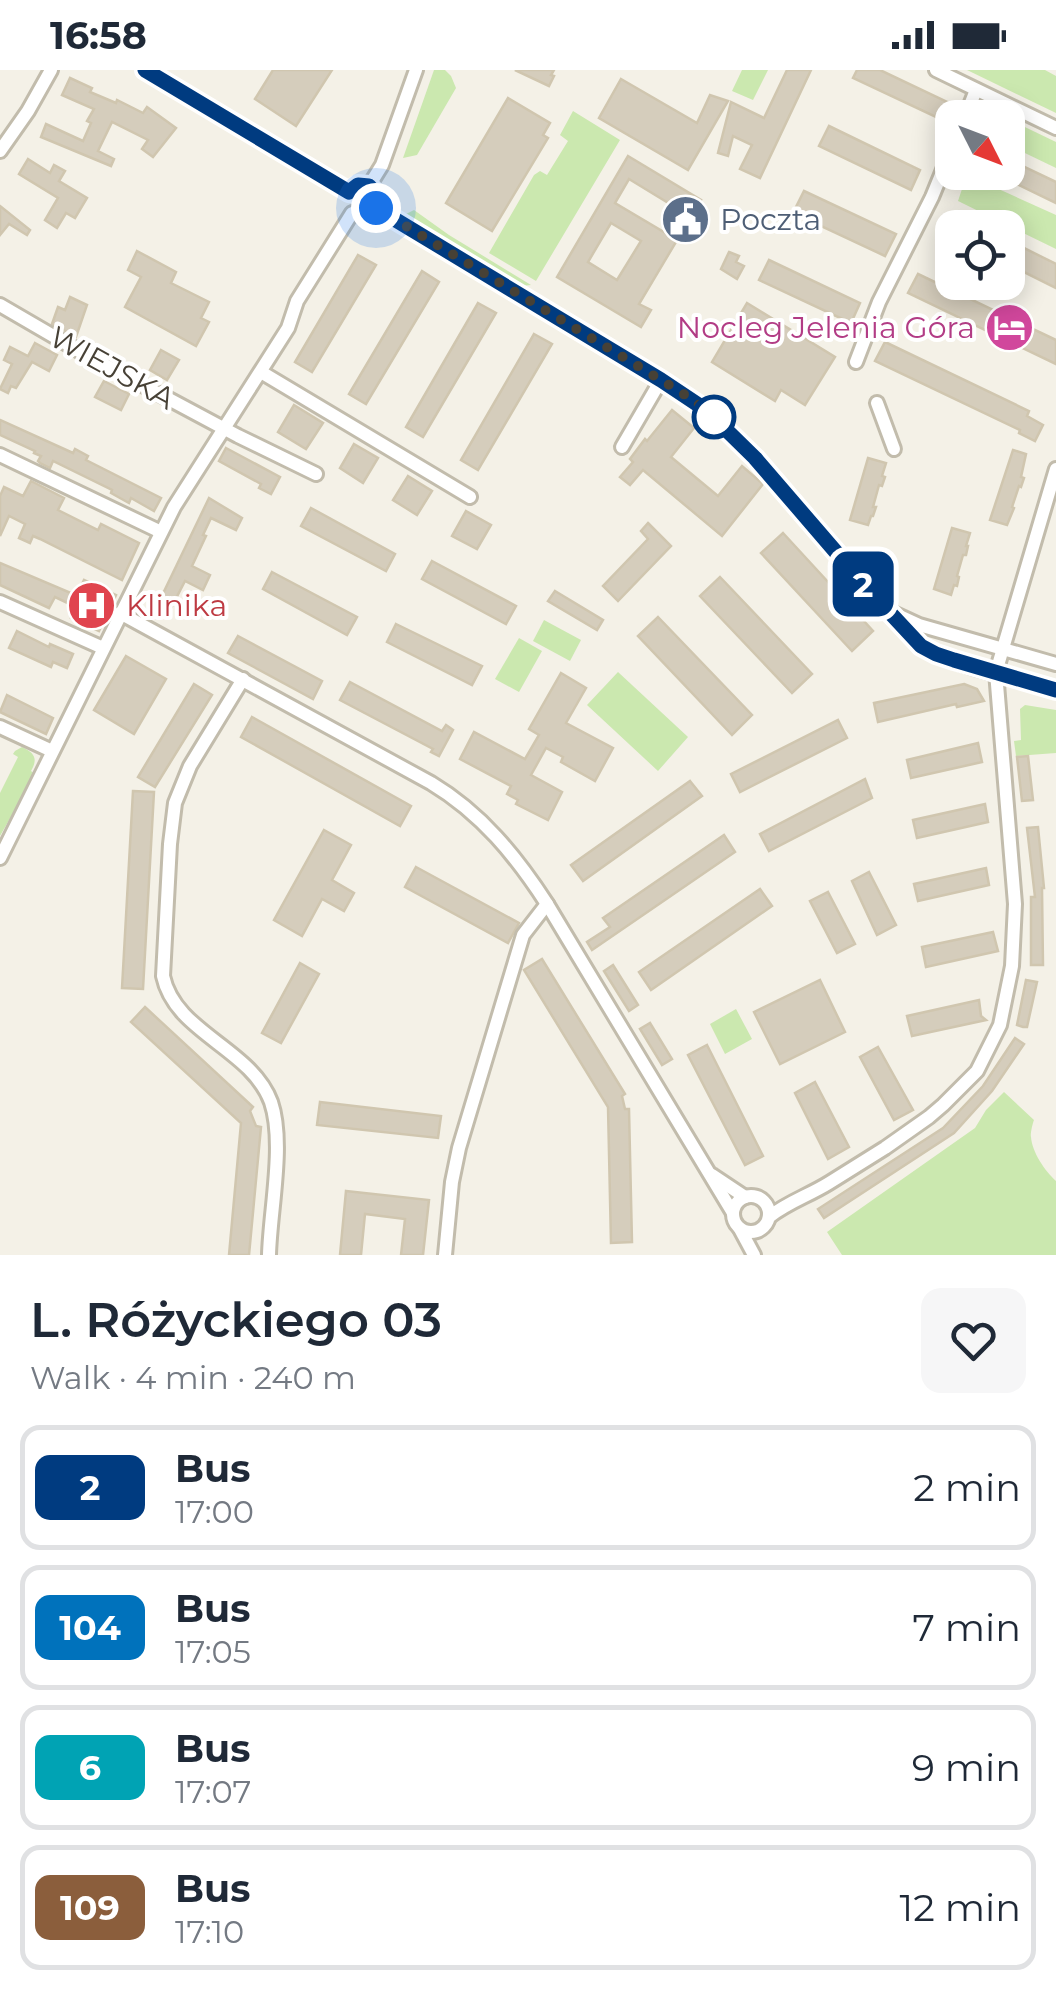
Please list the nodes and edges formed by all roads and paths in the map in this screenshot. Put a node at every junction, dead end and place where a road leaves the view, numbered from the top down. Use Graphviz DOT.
graph roads {
  1 [pos="51,70"];
  2 [pos="145,70"];
  3 [pos="416,70"];
  4 [pos="936,70"];
  5 [pos="976,90"];
  6 [pos="972,100"];
  7 [pos="1056,128"];
  8 [pos="0,151"];
  9 [pos="369,186"];
  10 [pos="935,190"];
  11 [pos="349,192"];
  12 [pos="376,208"];
  13 [pos="352,213"];
  14 [pos="0,305"];
  15 [pos="856,362"];
  16 [pos="261,372"];
  17 [pos="661,380"];
  18 [pos="877,403"];
  19 [pos="224,429"];
  20 [pos="622,447"];
  21 [pos="894,449"];
  22 [pos="0,456"];
  23 [pos="1056,469"];
  24 [pos="316,474"];
  25 [pos="470,497"];
  26 [pos="160,532"];
  27 [pos="0,602"];
  28 [pos="886,610"];
  29 [pos="120,612"];
  30 [pos="103,648"];
  31 [pos="1002,650"];
  32 [pos="1056,664"];
  33 [pos="996,672"];
  34 [pos="242,679"];
  35 [pos="1056,690"];
  36 [pos="0,728"];
  37 [pos="52,751"];
  38 [pos="0,858"];
  39 [pos="547,904"];
  40 [pos="710,1174"];
  41 [pos="744,1197"];
  42 [pos="763,1199"];
  43 [pos="794,1200"];
  44 [pos="736,1220"];
  45 [pos="765,1223"];
  46 [pos="268,1255"];
  47 [pos="445,1255"];
  48 [pos="756,1255"];
  1 -- 8 [label="street"];
  2 -- 11 [label="street"];
  3 -- 9 [label="street"];
  4 -- 5 [label="street"];
  5 -- 6 [label="street"];
  5 -- 7 [label="street"];
  9 -- 11 [label="street"];
  9 -- 12 [label="street"];
  10 -- 15 [label="street"];
  11 -- 13 [label="street"];
  12 -- 13 [label="street"];
  12 -- 17 [label="street"];
  13 -- 16 [label="street"];
  14 -- 19 [label="street, WIEJSKA"];
  16 -- 19 [label="street"];
  16 -- 25 [label="street"];
  17 -- 20 [label="street"];
  17 -- 28 [label="street"];
  18 -- 21 [label="street"];
  19 -- 24 [label="street, WIEJSKA"];
  19 -- 26 [label="street"];
  22 -- 26 [label="street"];
  23 -- 31 [label="street"];
  26 -- 29 [label="street"];
  27 -- 30 [label="street"];
  28 -- 31 [label="street"];
  28 -- 33 [label="street"];
  29 -- 30 [label="street"];
  29 -- 34 [label="street"];
  30 -- 37 [label="street"];
  31 -- 32 [label="street"];
  31 -- 33 [label="street"];
  33 -- 35 [label="street"];
  33 -- 43 [label="street"];
  34 -- 39 [label="street"];
  34 -- 46 [label="street"];
  36 -- 37 [label="street"];
  37 -- 38 [label="street"];
  39 -- 40 [label="street"];
  39 -- 47 [label="street"];
  40 -- 41 [label="street"];
  40 -- 44 [label="street"];
  41 -- 42 [label="street"];
  41 -- 44 [label="street"];
  42 -- 43 [label="street"];
  42 -- 45 [label="street"];
  43 -- 45 [label="street"];
  44 -- 45 [label="street"];
  44 -- 48 [label="street"];
  45 -- 48 [label="street"];
}
